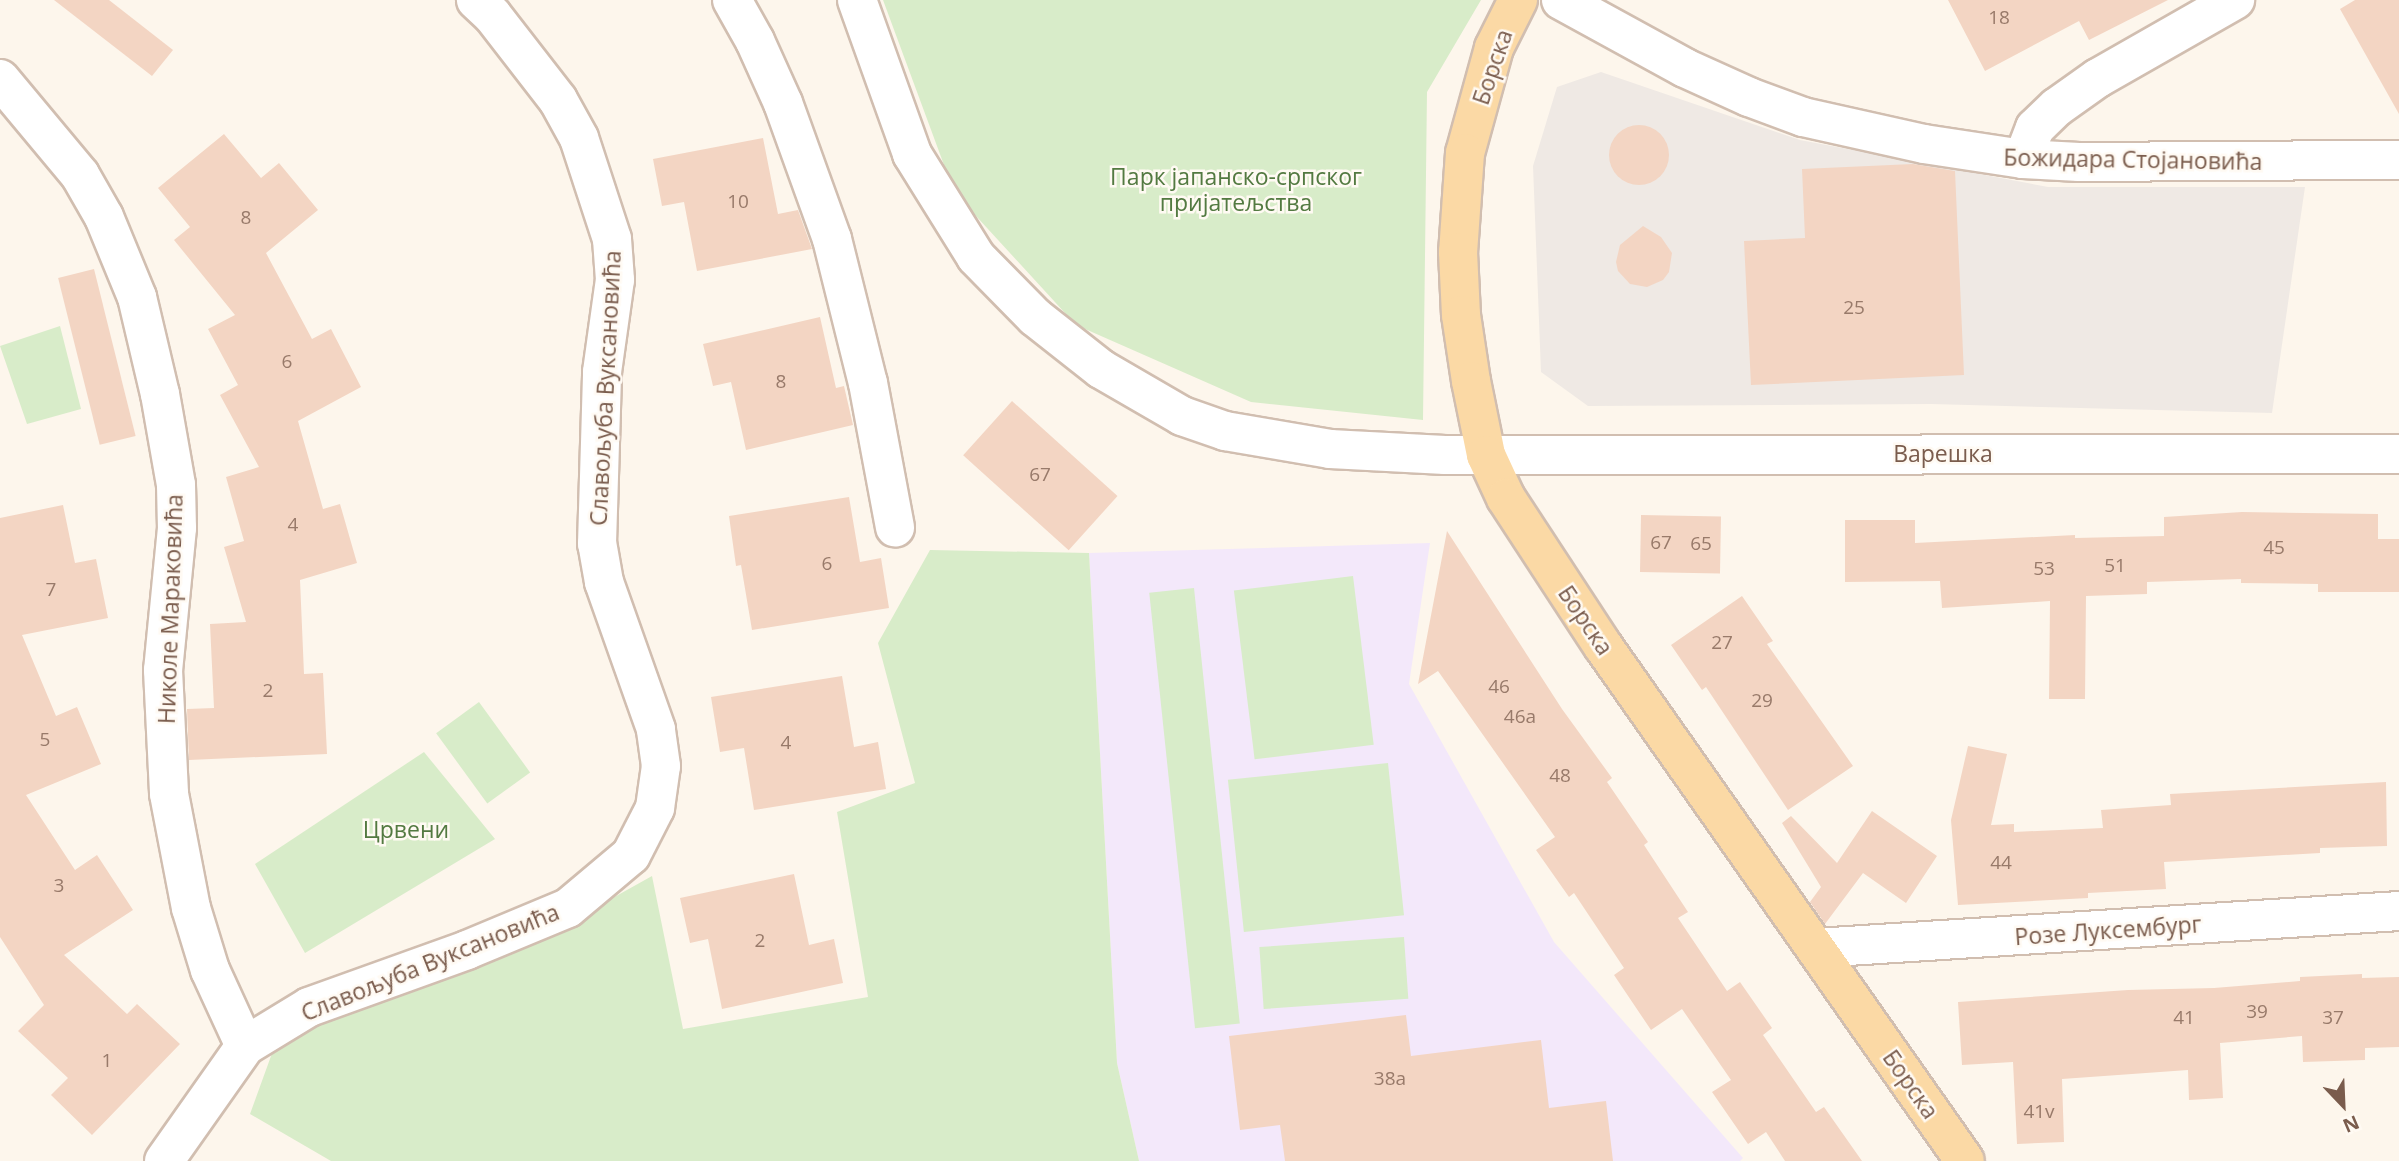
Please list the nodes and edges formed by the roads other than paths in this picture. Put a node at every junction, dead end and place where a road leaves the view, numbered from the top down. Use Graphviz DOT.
graph roads {
  1 [pos="476,0"];
  2 [pos="733,0"];
  3 [pos="856,0"];
  4 [pos="1518,0"];
  5 [pos="1561,0"];
  6 [pos="2235,0"];
  7 [pos="0,79"];
  8 [pos="2023,159"];
  9 [pos="2399,160"];
  10 [pos="2399,454"];
  11 [pos="1486,456"];
  12 [pos="895,527"];
  13 [pos="2399,911"];
  14 [pos="1816,948"];
  15 [pos="245,1046"];
  16 [pos="164,1161"];
  17 [pos="1965,1161"];
  1 -- 15 [label="street, Славољуба Вуксановића"];
  2 -- 12 [label="street"];
  3 -- 11 [label="street, Варешка"];
  4 -- 11 [label="main road, Борска"];
  5 -- 8 [label="street, Божидара Стојановића"];
  6 -- 8 [label="street"];
  7 -- 15 [label="street, Николе Мараковића"];
  8 -- 9 [label="street, Божидара Стојановића"];
  10 -- 11 [label="street, Варешка"];
  11 -- 14 [label="main road, Борска"];
  13 -- 14 [label="street, Розе Луксембург"];
  14 -- 17 [label="main road, Борска"];
  15 -- 16 [label="street, Славољуба Вуксановића"];
}
